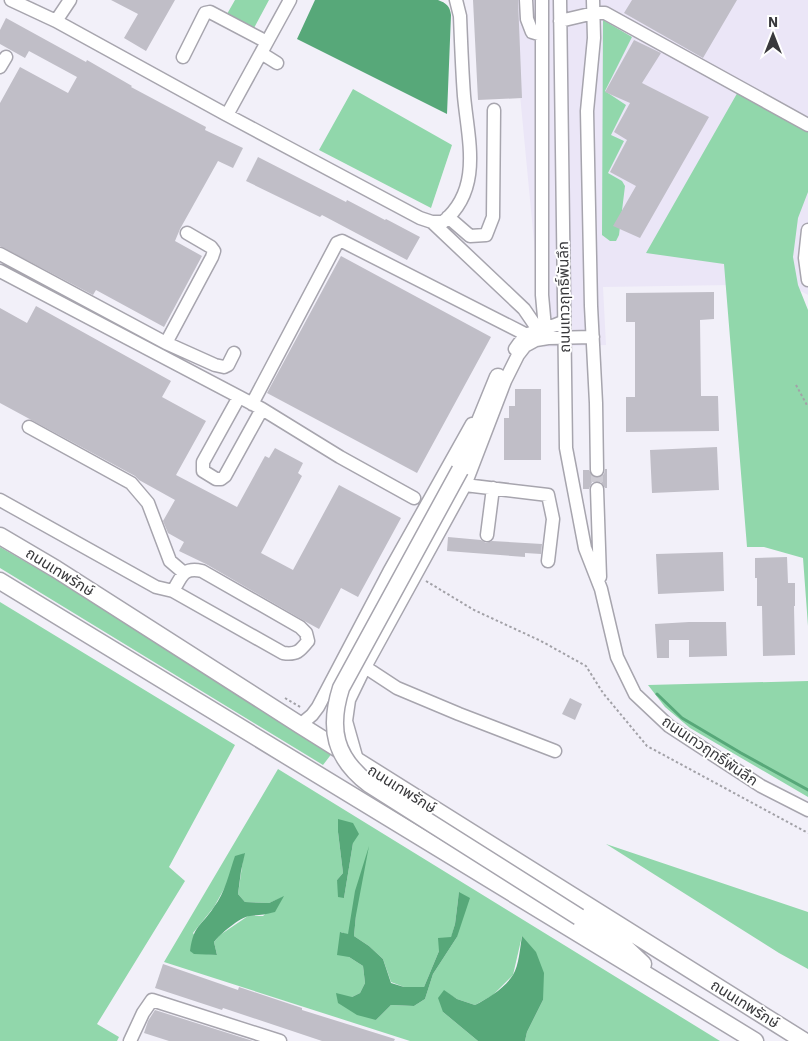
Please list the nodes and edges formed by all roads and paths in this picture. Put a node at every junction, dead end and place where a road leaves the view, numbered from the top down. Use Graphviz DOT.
graph roads {
  1 [pos="11,0"];
  2 [pos="70,0"];
  3 [pos="290,0"];
  4 [pos="456,0"];
  5 [pos="526,0"];
  6 [pos="542,0"];
  7 [pos="560,0"];
  8 [pos="593,0"];
  9 [pos="594,13"];
  10 [pos="56,21"];
  11 [pos="560,21"];
  12 [pos="542,34"];
  13 [pos="264,48"];
  14 [pos="183,56"];
  15 [pos="277,63"];
  16 [pos="494,110"];
  17 [pos="227,115"];
  18 [pos="808,125"];
  19 [pos="448,217"];
  20 [pos="432,222"];
  21 [pos="808,230"];
  22 [pos="187,233"];
  23 [pos="0,254"];
  24 [pos="0,271"];
  25 [pos="808,280"];
  26 [pos="564,321"];
  27 [pos="536,330"];
  28 [pos="592,337"];
  29 [pos="565,338"];
  30 [pos="166,343"];
  31 [pos="234,353"];
  32 [pos="498,377"];
  33 [pos="796,385"];
  34 [pos="239,397"];
  35 [pos="257,406"];
  36 [pos="808,407"];
  37 [pos="29,427"];
  38 [pos="596,470"];
  39 [pos="462,477"];
  40 [pos="493,488"];
  41 [pos="597,489"];
  42 [pos="414,498"];
  43 [pos="0,500"];
  44 [pos="487,535"];
  45 [pos="0,536"];
  46 [pos="548,561"];
  47 [pos="184,573"];
  48 [pos="416,574"];
  49 [pos="0,581"];
  50 [pos="601,589"];
  51 [pos="173,591"];
  52 [pos="365,666"];
  53 [pos="325,692"];
  54 [pos="349,700"];
  55 [pos="300,725"];
  56 [pos="555,751"];
  57 [pos="357,760"];
  58 [pos="808,810"];
  59 [pos="808,833"];
  60 [pos="666,986"];
  61 [pos="130,1041"];
  62 [pos="280,1041"];
  63 [pos="755,1041"];
  64 [pos="804,1041"];
  1 -- 10 [label="street"];
  2 -- 10 [label="street"];
  3 -- 13 [label="street"];
  4 -- 19 [label="street"];
  5 -- 12 [label="street"];
  6 -- 12 [label="street"];
  7 -- 11 [label="street, ถนนเทวฤทธิ์พันลึก"];
  8 -- 9 [label="street, ถนนเทวฤทธิ์พันลึก"];
  9 -- 11 [label="street"];
  9 -- 18 [label="street"];
  9 -- 28 [label="street, ถนนเทวฤทธิ์พันลึก"];
  10 -- 17 [label="street"];
  11 -- 26 [label="street, ถนนเทวฤทธิ์พันลึก"];
  12 -- 27 [label="street"];
  13 -- 14 [label="street"];
  13 -- 15 [label="street"];
  13 -- 17 [label="street"];
  16 -- 19 [label="street"];
  17 -- 20 [label="street"];
  19 -- 20 [label="street"];
  20 -- 27 [label="street"];
  21 -- 25 [label="street"];
  22 -- 30 [label="street"];
  23 -- 30 [label="street"];
  24 -- 34 [label="street"];
  26 -- 27 [label="street"];
  26 -- 29 [label="street, ถนนเทวฤทธิ์พันลึก"];
  27 -- 32 [label="street"];
  27 -- 35 [label="street"];
  28 -- 29 [label="street"];
  28 -- 38 [label="street, ถนนเทวฤทธิ์พันลึก"];
  29 -- 39 [label="street"];
  29 -- 50 [label="street, ถนนเทวฤทธิ์พันลึก"];
  30 -- 31 [label="street"];
  32 -- 39 [label="main road"];
  32 -- 53 [label="street"];
  33 -- 36 [label="path"];
  34 -- 35 [label="street"];
  34 -- 35 [label="street"];
  35 -- 42 [label="street"];
  37 -- 47 [label="street"];
  39 -- 40 [label="street"];
  39 -- 48 [label="street"];
  39 -- 60 [label="main road, bridge"];
  40 -- 44 [label="street"];
  40 -- 46 [label="street"];
  41 -- 50 [label="street, ถนนเทวฤทธิ์พันลึก"];
  43 -- 51 [label="street"];
  45 -- 55 [label="main road, ถนนเทพรักษ์"];
  47 -- 51 [label="street"];
  47 -- 51 [label="street"];
  48 -- 52 [label="street"];
  48 -- 59 [label="path"];
  49 -- 60 [label="main road, ถนนเทพรักษ์"];
  50 -- 58 [label="street, ถนนเทวฤทธิ์พันลึก"];
  52 -- 54 [label="street"];
  52 -- 56 [label="street"];
  53 -- 54 [label="street"];
  53 -- 55 [label="street"];
  54 -- 57 [label="street"];
  55 -- 57 [label="main road, ถนนเทพรักษ์"];
  57 -- 64 [label="main road, ถนนเทพรักษ์"];
  60 -- 63 [label="main road, ถนนเทพรักษ์"];
  61 -- 62 [label="street"];
}
